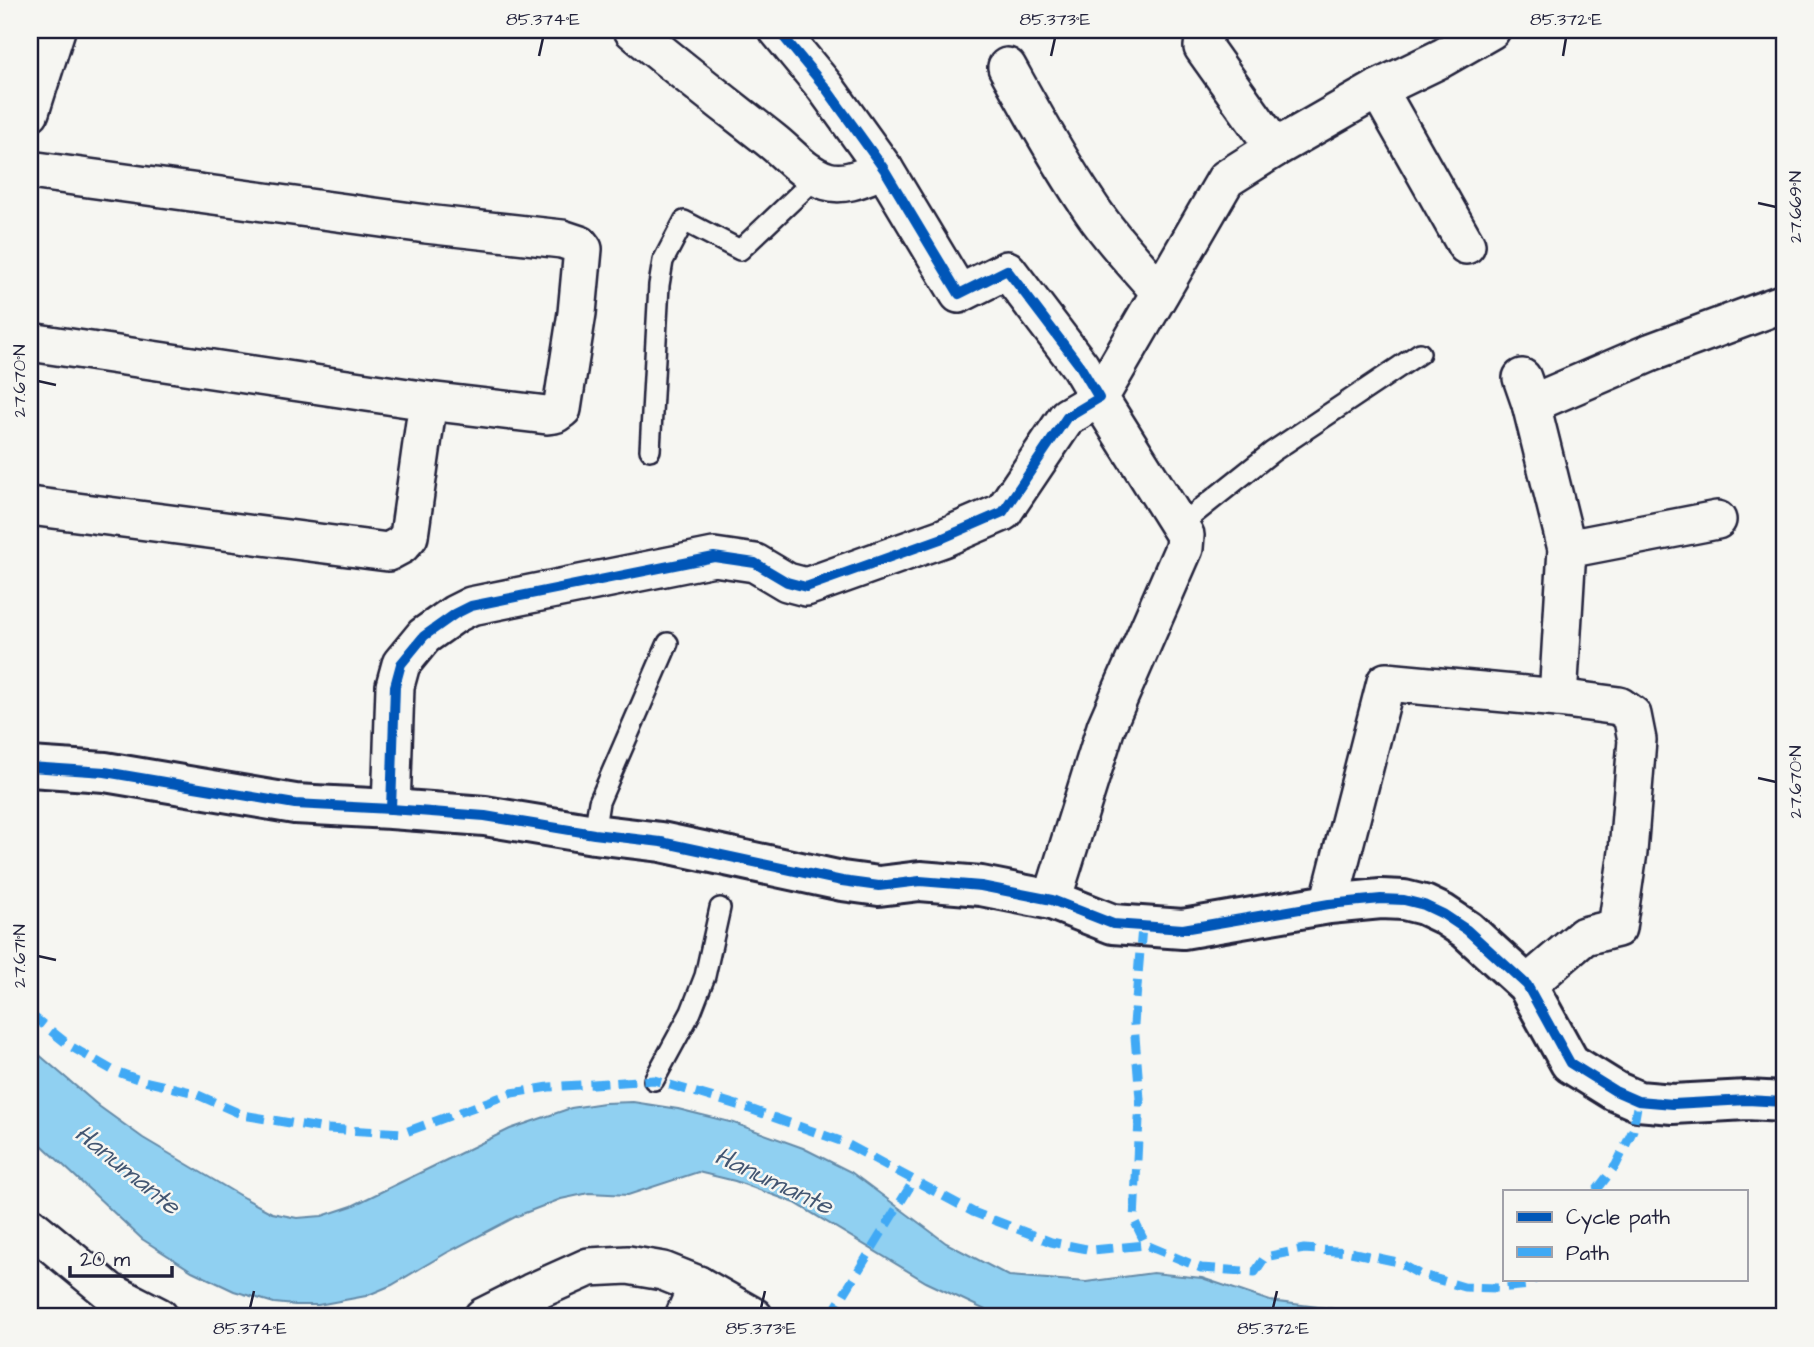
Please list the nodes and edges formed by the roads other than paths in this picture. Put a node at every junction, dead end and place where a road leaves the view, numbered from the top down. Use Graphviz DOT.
graph roads {
  1 [pos="56,30"];
  2 [pos="633,30"];
  3 [pos="778,30"];
  4 [pos="1205,30"];
  5 [pos="1491,30"];
  6 [pos="1435,44"];
  7 [pos="1007,67"];
  8 [pos="1378,89"];
  9 [pos="30,112"];
  10 [pos="1276,148"];
  11 [pos="884,169"];
  12 [pos="30,170"];
  13 [pos="817,177"];
  14 [pos="1465,245"];
  15 [pos="1160,292"];
  16 [pos="1784,303"];
  17 [pos="30,342"];
  18 [pos="1420,353"];
  19 [pos="1098,398"];
  20 [pos="428,401"];
  21 [pos="650,450"];
  22 [pos="30,506"];
  23 [pos="1717,520"];
  24 [pos="1179,526"];
  25 [pos="1567,550"];
  26 [pos="668,643"];
  27 [pos="1558,698"];
  28 [pos="30,767"];
  29 [pos="391,808"];
  30 [pos="594,834"];
  31 [pos="1052,900"];
  32 [pos="1329,904"];
  33 [pos="720,908"];
  34 [pos="1527,985"];
  35 [pos="654,1080"];
  36 [pos="1784,1102"];
  37 [pos="30,1226"];
  38 [pos="691,1301"];
  39 [pos="159,1317"];
  40 [pos="483,1317"];
  41 [pos="754,1317"];
  1 -- 9 [label="street"];
  2 -- 13 [label="street"];
  3 -- 11 [label="street"];
  4 -- 10 [label="street"];
  5 -- 6 [label="street"];
  6 -- 8 [label="street"];
  7 -- 15 [label="street"];
  8 -- 10 [label="street"];
  8 -- 14 [label="street"];
  10 -- 15 [label="street"];
  11 -- 13 [label="street"];
  11 -- 19 [label="street"];
  12 -- 20 [label="street"];
  13 -- 21 [label="lane"];
  15 -- 19 [label="street"];
  16 -- 25 [label="street"];
  17 -- 20 [label="street"];
  18 -- 24 [label="lane"];
  19 -- 24 [label="street"];
  19 -- 29 [label="street"];
  20 -- 22 [label="street"];
  23 -- 25 [label="street"];
  24 -- 31 [label="street"];
  25 -- 27 [label="street"];
  26 -- 30 [label="lane"];
  27 -- 32 [label="street"];
  27 -- 34 [label="street"];
  28 -- 29 [label="street"];
  29 -- 30 [label="street"];
  30 -- 31 [label="street"];
  31 -- 32 [label="street"];
  32 -- 34 [label="street"];
  33 -- 35 [label="lane"];
  34 -- 36 [label="street"];
  37 -- 39 [label="street"];
  38 -- 40 [label="street"];
  38 -- 41 [label="street"];
}
